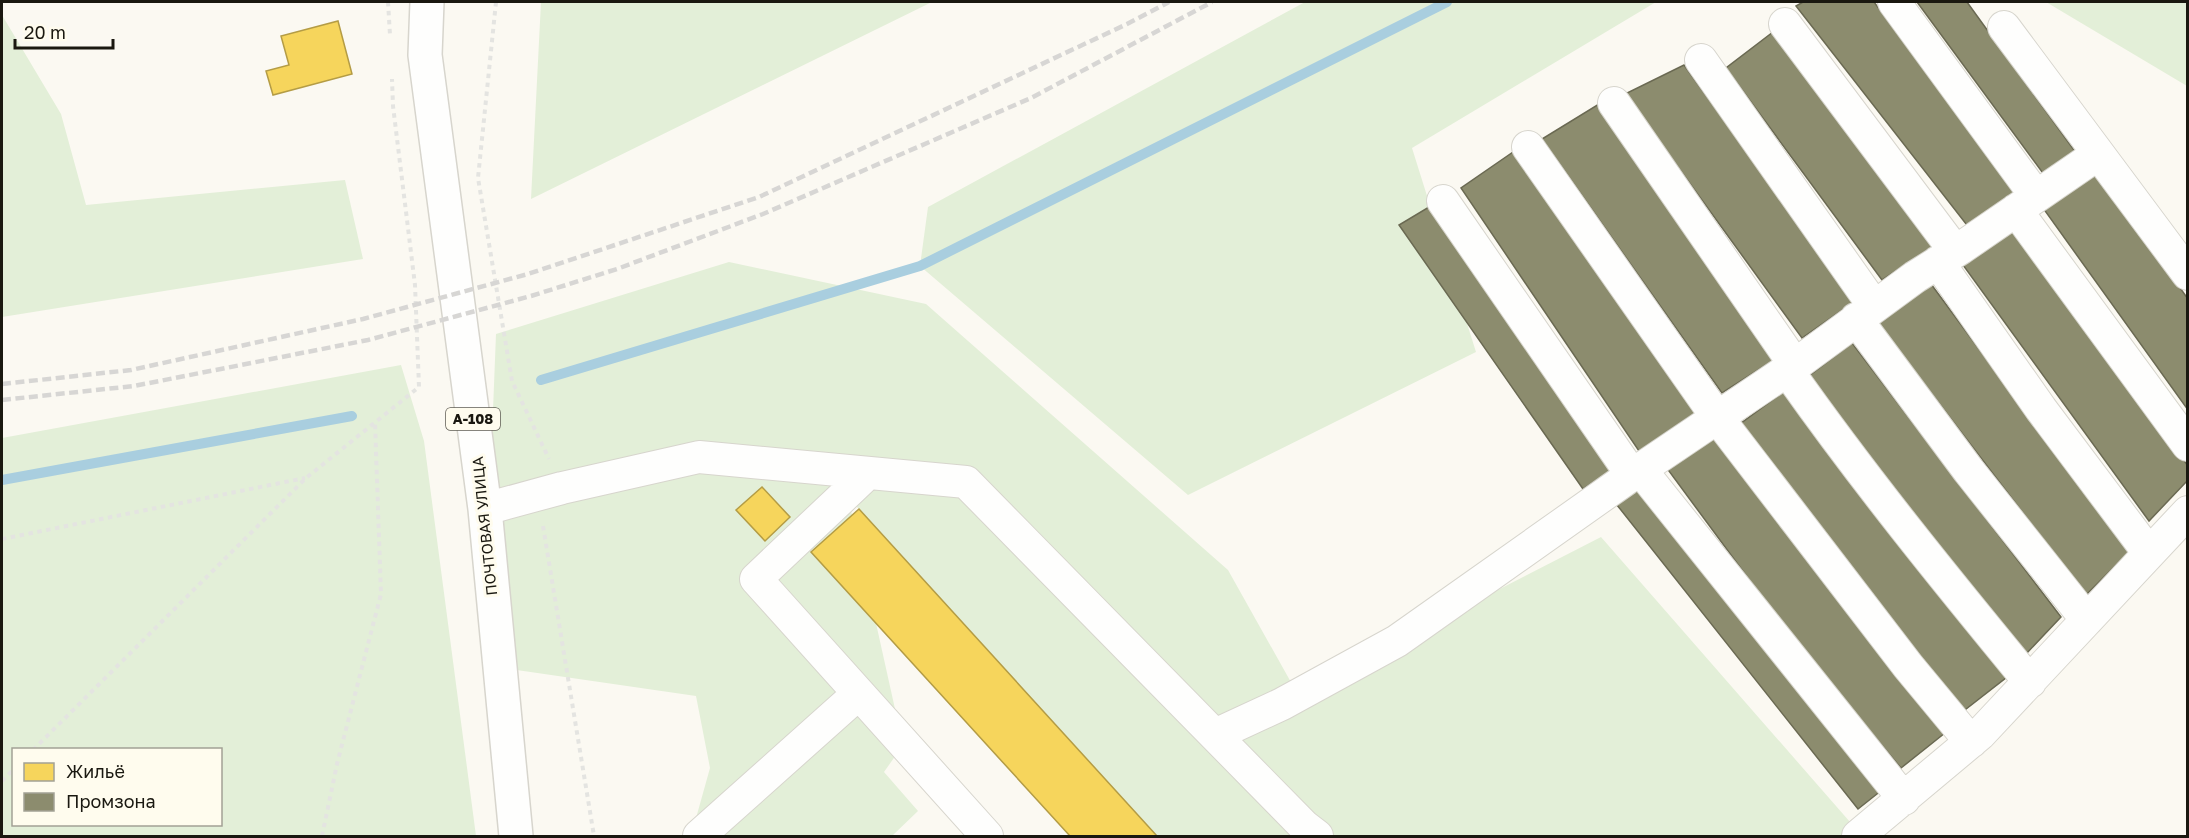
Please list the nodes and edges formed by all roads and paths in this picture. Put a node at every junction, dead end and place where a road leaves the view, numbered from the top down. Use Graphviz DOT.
graph roads {
  1 [pos="388,2"];
  2 [pos="427,2"];
  3 [pos="496,2"];
  4 [pos="1894,2"];
  5 [pos="1785,24"];
  6 [pos="2004,27"];
  7 [pos="390,36"];
  8 [pos="1701,60"];
  9 [pos="392,71"];
  10 [pos="1614,103"];
  11 [pos="1528,147"];
  12 [pos="2098,154"];
  13 [pos="1443,201"];
  14 [pos="2026,203"];
  15 [pos="1946,257"];
  16 [pos="2187,274"];
  17 [pos="1865,313"];
  18 [pos="1791,367"];
  19 [pos="1717,417"];
  20 [pos="375,422"];
  21 [pos="2187,445"];
  22 [pos="1636,472"];
  23 [pos="868,473"];
  24 [pos="306,478"];
  25 [pos="562,488"];
  26 [pos="484,509"];
  27 [pos="2187,512"];
  28 [pos="2,540"];
  29 [pos="2149,553"];
  30 [pos="2087,620"];
  31 [pos="2030,682"];
  32 [pos="858,694"];
  33 [pos="1215,735"];
  34 [pos="1971,742"];
  35 [pos="35,748"];
  36 [pos="1904,799"];
  37 [pos="322,837"];
  38 [pos="516,837"];
  39 [pos="594,837"];
  40 [pos="699,837"];
  41 [pos="987,837"];
  42 [pos="1317,837"];
  43 [pos="1858,837"];
  1 -- 7 [label="path"];
  2 -- 26 [label="highway, ПОЧТОВАЯ УЛИЦА / А-108"];
  3 -- 25 [label="path"];
  4 -- 14 [label="lane"];
  5 -- 15 [label="lane"];
  6 -- 12 [label="lane"];
  8 -- 17 [label="lane"];
  9 -- 20 [label="path"];
  10 -- 18 [label="lane"];
  11 -- 19 [label="lane"];
  12 -- 14 [label="lane"];
  12 -- 16 [label="lane"];
  13 -- 22 [label="lane"];
  14 -- 15 [label="lane"];
  14 -- 21 [label="lane"];
  15 -- 17 [label="lane"];
  15 -- 29 [label="lane"];
  17 -- 18 [label="lane"];
  17 -- 30 [label="lane"];
  18 -- 19 [label="lane"];
  18 -- 31 [label="lane"];
  19 -- 22 [label="lane"];
  19 -- 34 [label="lane"];
  20 -- 24 [label="path"];
  20 -- 37 [label="path"];
  22 -- 33 [label="lane"];
  22 -- 36 [label="lane"];
  23 -- 25 [label="lane"];
  23 -- 32 [label="lane"];
  23 -- 33 [label="lane"];
  24 -- 28 [label="path"];
  24 -- 35 [label="path"];
  25 -- 26 [label="lane"];
  25 -- 39 [label="path"];
  26 -- 38 [label="highway, ПОЧТОВАЯ УЛИЦА / А-108"];
  27 -- 29 [label="lane"];
  29 -- 30 [label="lane"];
  30 -- 31 [label="lane"];
  31 -- 34 [label="lane"];
  32 -- 40 [label="lane"];
  32 -- 41 [label="lane"];
  33 -- 42 [label="lane"];
  34 -- 36 [label="lane"];
  36 -- 43 [label="lane"];
}
